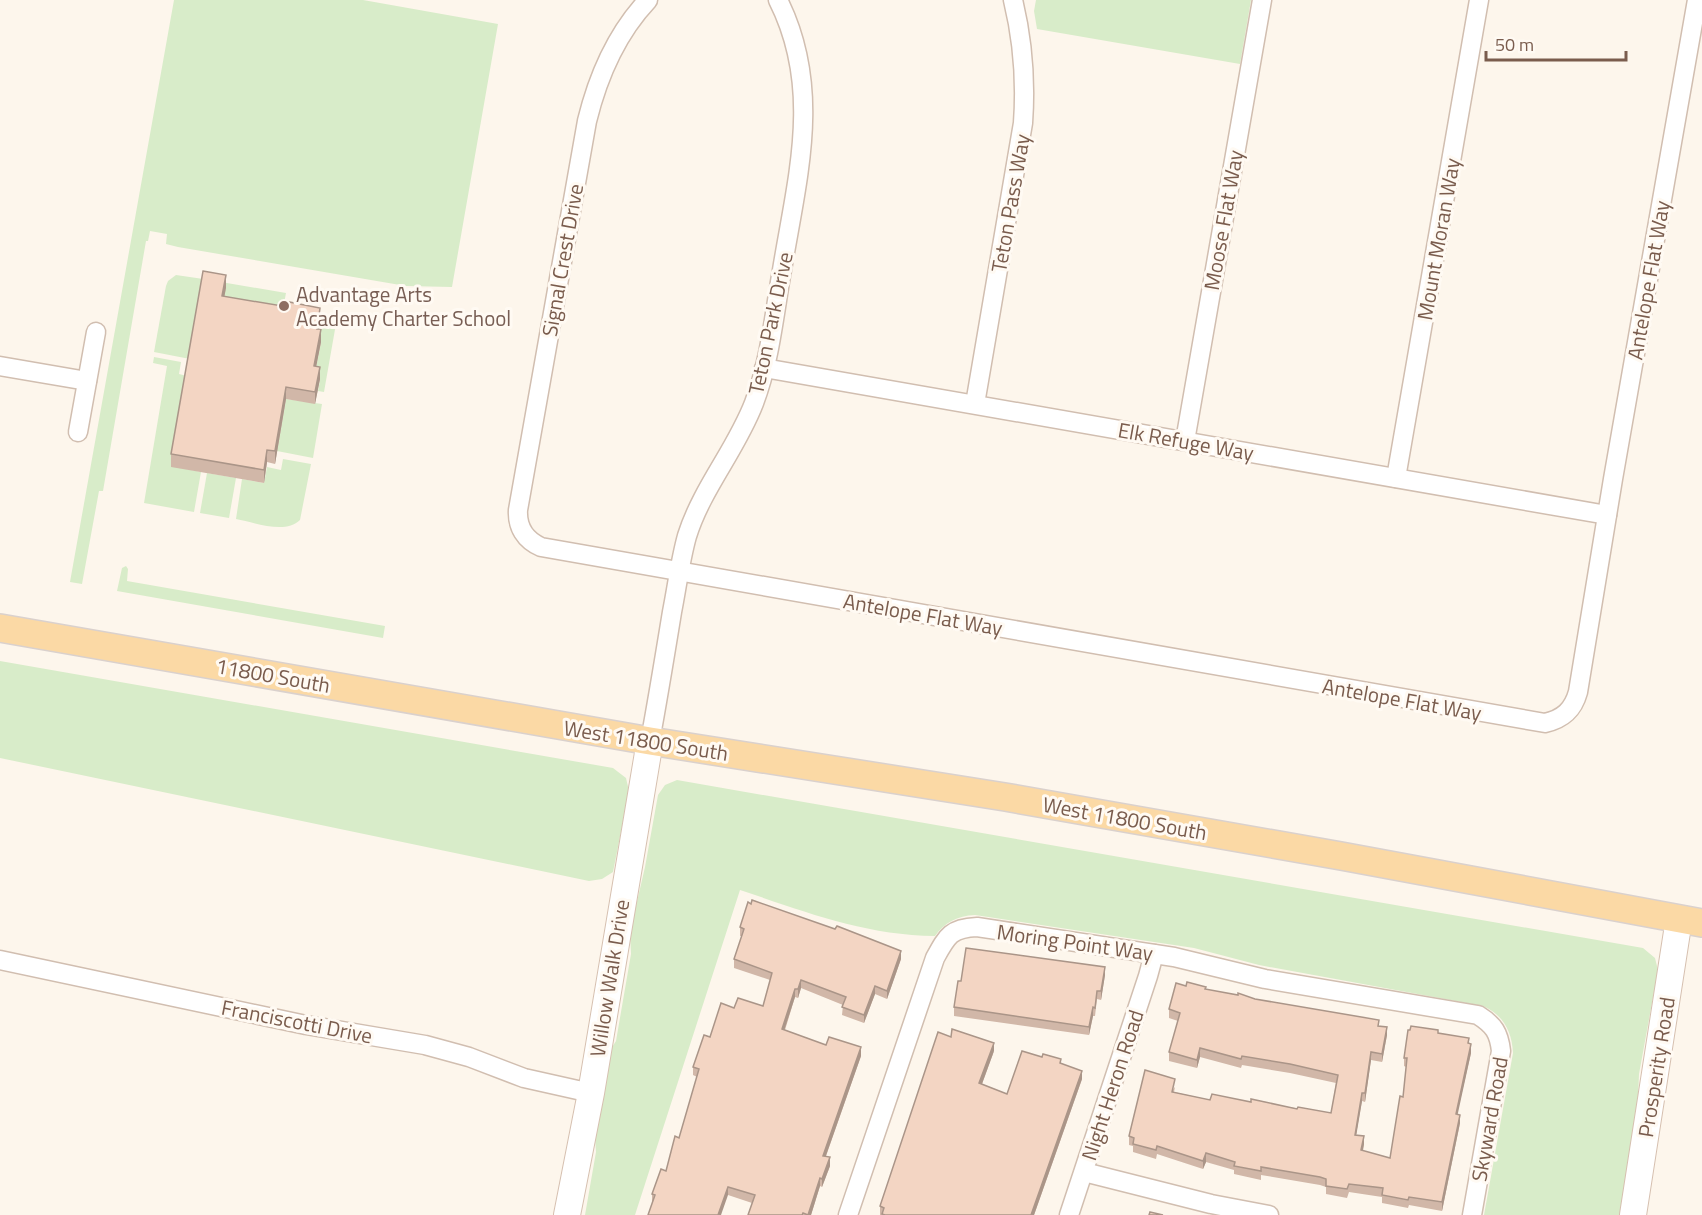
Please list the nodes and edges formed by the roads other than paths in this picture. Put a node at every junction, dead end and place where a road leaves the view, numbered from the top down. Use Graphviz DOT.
graph roads {
  1 [pos="648,0"];
  2 [pos="778,0"];
  3 [pos="1013,0"];
  4 [pos="1262,0"];
  5 [pos="1479,0"];
  6 [pos="1697,0"];
  7 [pos="96,332"];
  8 [pos="0,366"];
  9 [pos="764,368"];
  10 [pos="87,381"];
  11 [pos="975,404"];
  12 [pos="78,432"];
  13 [pos="1185,441"];
  14 [pos="1396,478"];
  15 [pos="1607,514"];
  16 [pos="523,534"];
  17 [pos="679,572"];
  18 [pos="0,628"];
  19 [pos="547,723"];
  20 [pos="651,741"];
  21 [pos="1690,921"];
  22 [pos="1154,954"];
  23 [pos="0,960"];
  24 [pos="1493,1025"];
  25 [pos="591,1093"];
  26 [pos="1084,1172"];
  27 [pos="567,1215"];
  28 [pos="848,1215"];
  29 [pos="1069,1215"];
  30 [pos="1269,1215"];
  31 [pos="1472,1215"];
  32 [pos="1633,1215"];
  1 -- 16 [label="street, Signal Crest Drive"];
  2 -- 9 [label="street, Teton Park Drive"];
  3 -- 11 [label="street, Teton Pass Way"];
  4 -- 13 [label="street, Moose Flat Way"];
  5 -- 14 [label="street, Mount Moran Way"];
  6 -- 15 [label="street, Antelope Flat Way"];
  7 -- 10 [label="street"];
  8 -- 10 [label="street"];
  9 -- 11 [label="street, Elk Refuge Way"];
  9 -- 17 [label="street, Teton Park Drive"];
  10 -- 12 [label="street"];
  11 -- 13 [label="street, Elk Refuge Way"];
  13 -- 14 [label="street, Elk Refuge Way"];
  14 -- 15 [label="street, Elk Refuge Way"];
  15 -- 17 [label="street, Antelope Flat Way"];
  16 -- 17 [label="street, Antelope Flat Way"];
  17 -- 20 [label="street, Teton Park Drive"];
  18 -- 19 [label="main road, 11800 South"];
  19 -- 20 [label="main road, West 11800 South"];
  20 -- 21 [label="main road, West 11800 South"];
  20 -- 25 [label="street, Willow Walk Drive"];
  21 -- 32 [label="street, Prosperity Road"];
  22 -- 24 [label="street, Moring Point Way"];
  22 -- 26 [label="street, Night Heron Road"];
  22 -- 28 [label="street, Moring Point Way"];
  23 -- 25 [label="street, Franciscotti Drive"];
  24 -- 31 [label="street, Skyward Road"];
  25 -- 27 [label="street, Willow Walk Drive"];
  26 -- 29 [label="street, Night Heron Road"];
  26 -- 30 [label="street"];
}
